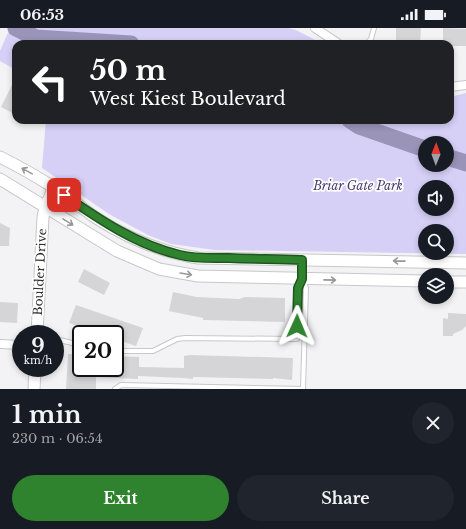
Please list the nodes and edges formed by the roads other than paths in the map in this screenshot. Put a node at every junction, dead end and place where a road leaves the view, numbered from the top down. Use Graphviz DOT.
graph roads {
  1 [pos="315,28"];
  2 [pos="374,28"];
  3 [pos="333,40"];
  4 [pos="370,40"];
  5 [pos="466,85"];
  6 [pos="454,86"];
  7 [pos="0,157"];
  8 [pos="0,179"];
  9 [pos="54,187"];
  10 [pos="45,208"];
  11 [pos="302,260"];
  12 [pos="466,263"];
  13 [pos="302,279"];
  14 [pos="418,281"];
  15 [pos="454,282"];
  16 [pos="466,282"];
  17 [pos="37,325"];
  18 [pos="0,344"];
  19 [pos="12,345"];
  20 [pos="124,351"];
  21 [pos="35,377"];
  22 [pos="34,389"];
  23 [pos="115,389"];
  24 [pos="303,389"];
  1 -- 3 [label="street"];
  2 -- 4 [label="lane"];
  5 -- 6 [label="street"];
  9 -- 7 [label="main road, one-way"];
  8 -- 10 [label="main road"];
  9 -- 10 [label="main road, Boulder Drive"];
  9 -- 11 [label="main road"];
  10 -- 13 [label="main road, one-way"];
  10 -- 17 [label="main road, Boulder Drive"];
  12 -- 11 [label="main road, one-way"];
  11 -- 13 [label="main road"];
  13 -- 14 [label="main road, one-way"];
  13 -- 20 [label="lane"];
  13 -- 24 [label="lane"];
  15 -- 16 [label="main road"];
  18 -- 19 [label="street"];
  21 -- 22 [label="main road"];
  23 -- 24 [label="lane"];
}
